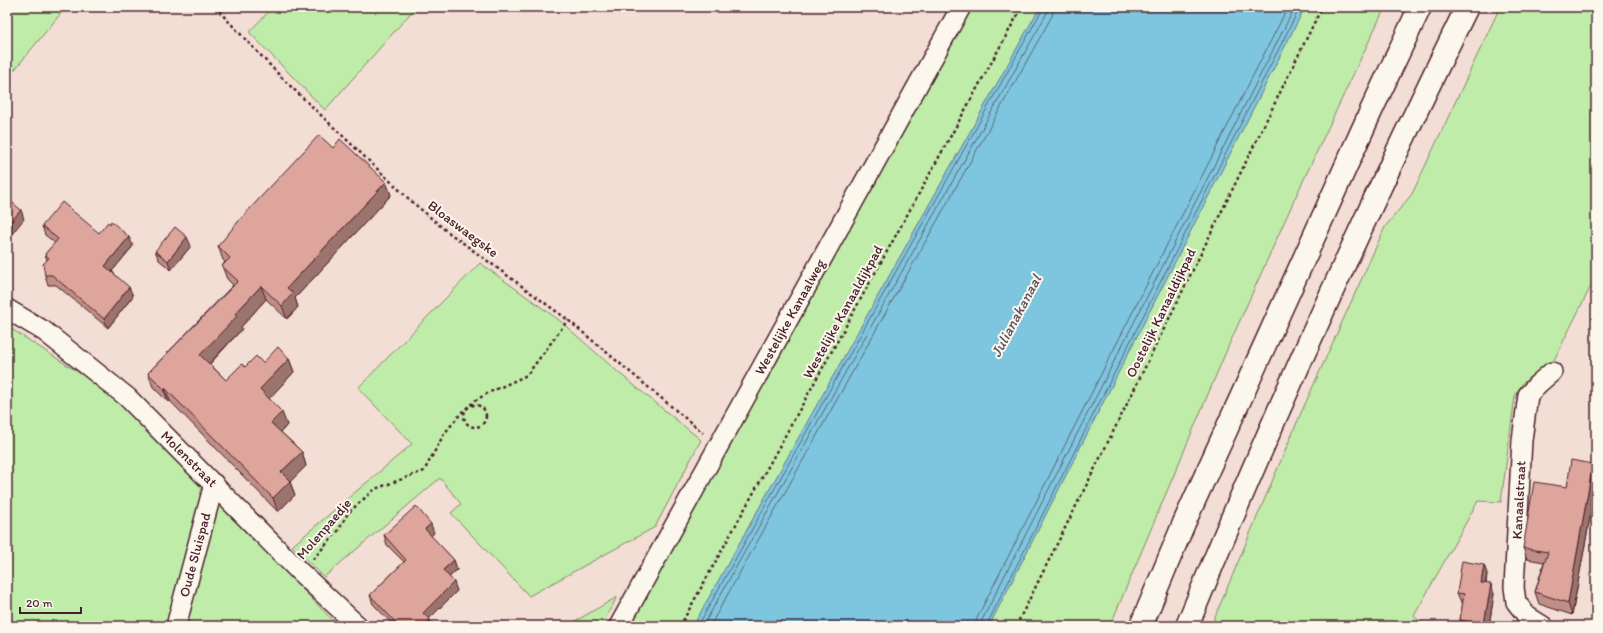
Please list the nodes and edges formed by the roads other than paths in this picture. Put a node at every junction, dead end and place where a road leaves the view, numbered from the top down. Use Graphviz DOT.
graph roads {
  1 [pos="961,7"];
  2 [pos="1420,7"];
  3 [pos="1467,7"];
  4 [pos="7,309"];
  5 [pos="1552,372"];
  6 [pos="214,484"];
  7 [pos="176,626"];
  8 [pos="358,626"];
  9 [pos="619,626"];
  10 [pos="1140,626"];
  11 [pos="1187,626"];
  12 [pos="1543,626"];
  1 -- 9 [label="street, Westelijke Kanaalweg"];
  2 -- 10 [label="highway"];
  3 -- 11 [label="highway"];
  4 -- 6 [label="street, Molenstraat"];
  5 -- 12 [label="street, Kanaalstraat"];
  6 -- 7 [label="street, Oude Sluispad"];
  6 -- 8 [label="street, Molenstraat"];
}
